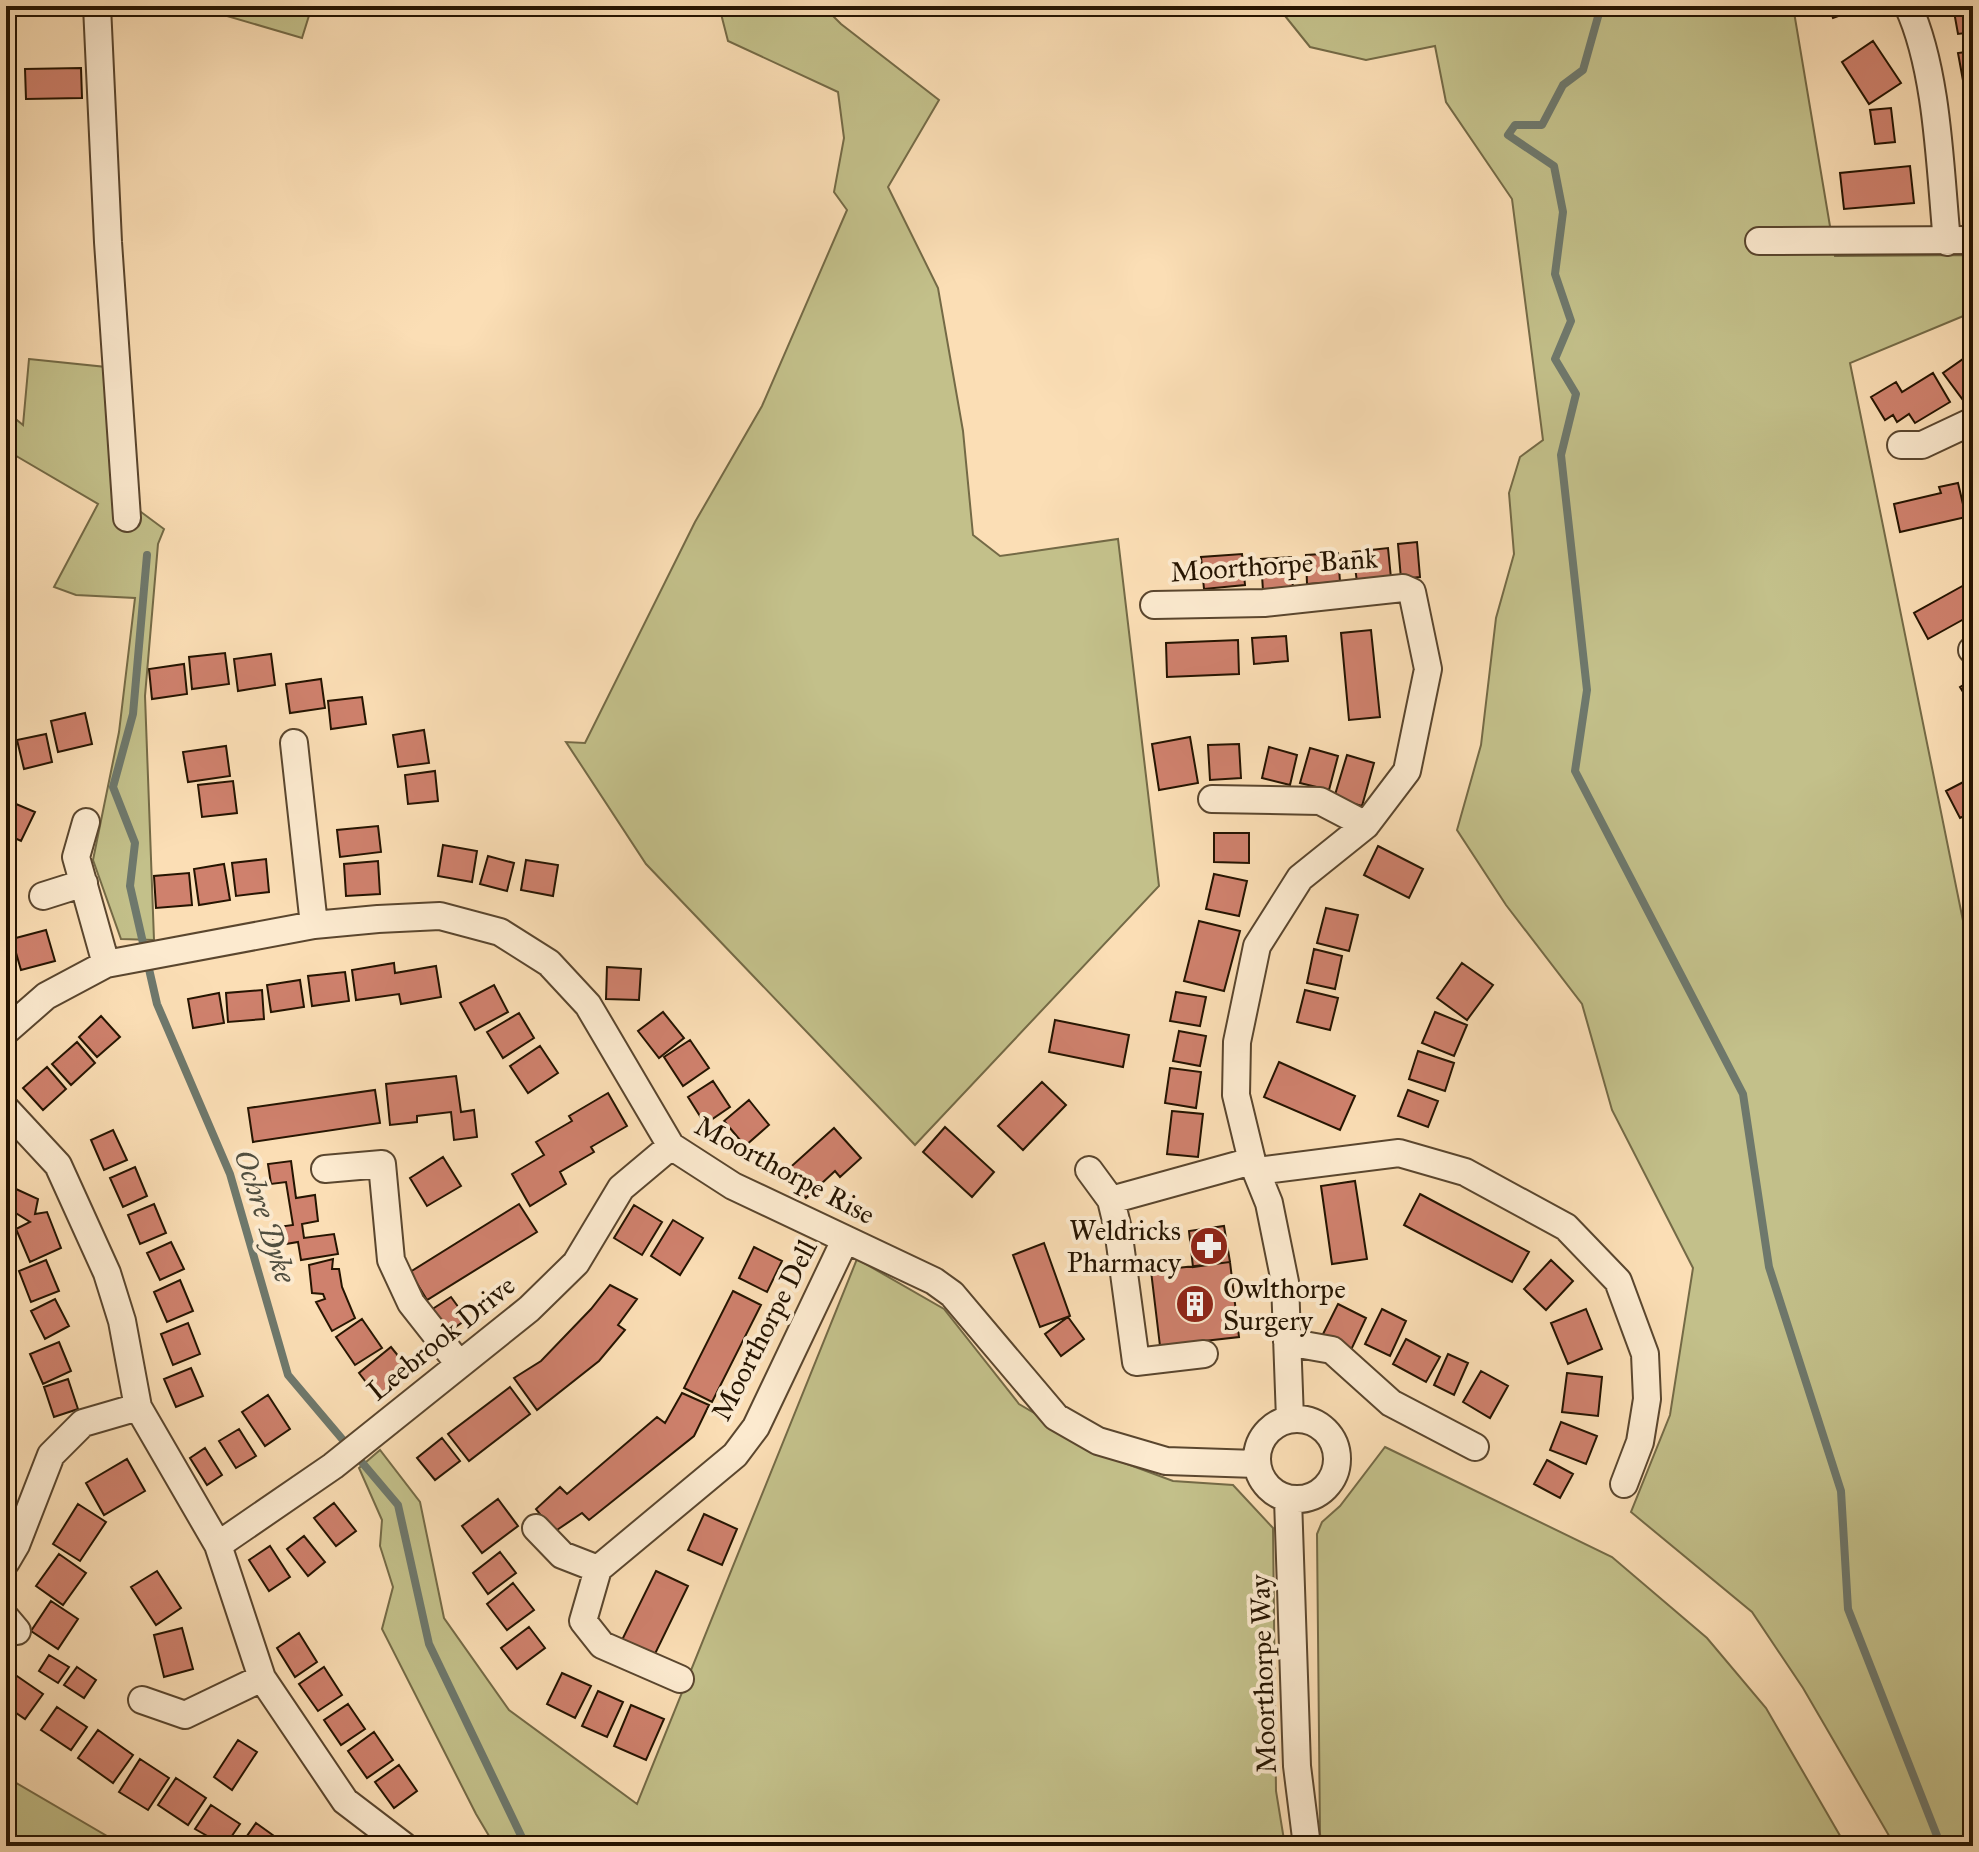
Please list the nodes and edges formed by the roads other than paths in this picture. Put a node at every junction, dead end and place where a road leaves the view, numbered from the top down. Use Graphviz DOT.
graph roads {
  1 [pos="97,6"];
  2 [pos="1908,6"];
  3 [pos="1759,241"];
  4 [pos="1960,241"];
  5 [pos="1973,421"];
  6 [pos="1901,445"];
  7 [pos="127,518"];
  8 [pos="1154,605"];
  9 [pos="294,743"];
  10 [pos="1212,799"];
  11 [pos="86,822"];
  12 [pos="1366,825"];
  13 [pos="84,883"];
  14 [pos="43,896"];
  15 [pos="314,925"];
  16 [pos="112,963"];
  17 [pos="6,1031"];
  18 [pos="6,1109"];
  19 [pos="671,1146"];
  20 [pos="1255,1166"];
  21 [pos="325,1169"];
  22 [pos="1089,1170"];
  23 [pos="1111,1200"];
  24 [pos="845,1240"];
  25 [pos="1287,1342"];
  26 [pos="1204,1354"];
  27 [pos="459,1364"];
  28 [pos="138,1407"];
  29 [pos="1290,1419"];
  30 [pos="1475,1447"];
  31 [pos="1256,1464"];
  32 [pos="1624,1484"];
  33 [pos="1288,1499"];
  34 [pos="536,1528"];
  35 [pos="218,1545"];
  36 [pos="6,1562"];
  37 [pos="598,1569"];
  38 [pos="262,1678"];
  39 [pos="680,1679"];
  40 [pos="142,1700"];
  41 [pos="404,1846"];
  42 [pos="1307,1846"];
  1 -- 7 [label="street"];
  2 -- 4 [label="street"];
  3 -- 4 [label="street"];
  5 -- 6 [label="street"];
  8 -- 12 [label="street, Moorthorpe Bank"];
  9 -- 15 [label="street"];
  10 -- 12 [label="street"];
  11 -- 13 [label="street"];
  12 -- 20 [label="street, Moorthorpe Bank"];
  13 -- 14 [label="street"];
  13 -- 16 [label="street"];
  15 -- 16 [label="street, Moorthorpe Rise"];
  15 -- 19 [label="street, Moorthorpe Rise"];
  16 -- 17 [label="street, Moorthorpe Rise"];
  18 -- 28 [label="street"];
  19 -- 24 [label="street, Moorthorpe Rise"];
  19 -- 27 [label="street, Leebrook Drive"];
  20 -- 23 [label="street"];
  20 -- 25 [label="street, Moorthorpe Bank"];
  20 -- 32 [label="street"];
  21 -- 27 [label="street"];
  22 -- 23 [label="street"];
  23 -- 26 [label="street"];
  24 -- 31 [label="street, Moorthorpe Rise"];
  24 -- 37 [label="street, Moorthorpe Dell"];
  25 -- 29 [label="street, Moorthorpe Bank"];
  25 -- 30 [label="street"];
  27 -- 35 [label="street, Leebrook Drive"];
  28 -- 35 [label="street"];
  28 -- 36 [label="street"];
  29 -- 31 [label="street"];
  29 -- 33 [label="street"];
  31 -- 33 [label="street"];
  33 -- 42 [label="street, Moorthorpe Way"];
  34 -- 37 [label="street"];
  35 -- 38 [label="street"];
  37 -- 39 [label="street"];
  38 -- 40 [label="street"];
  38 -- 41 [label="street"];
}
